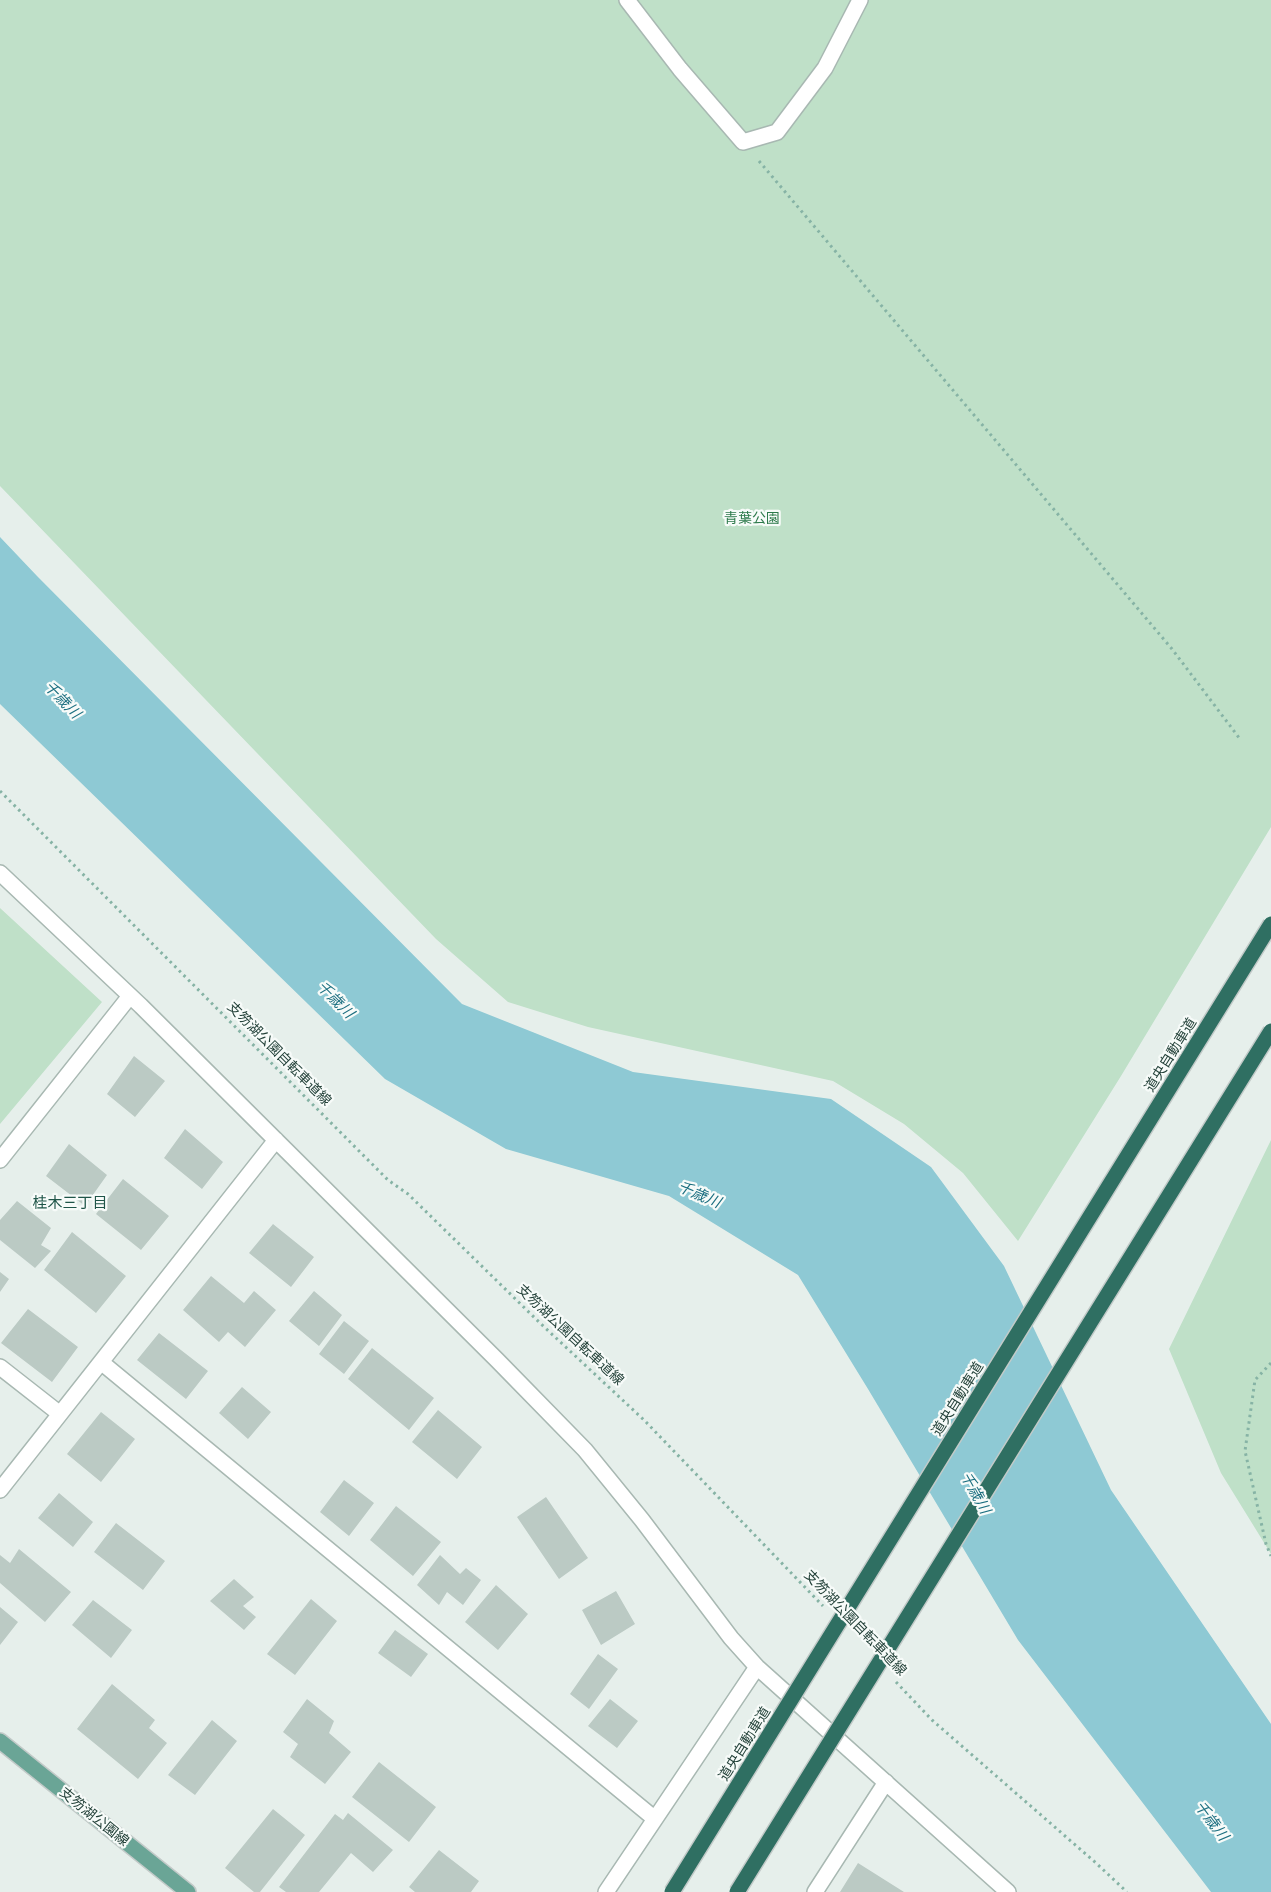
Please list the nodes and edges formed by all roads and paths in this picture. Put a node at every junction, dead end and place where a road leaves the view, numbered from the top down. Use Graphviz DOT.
graph roads {
  1 [pos="627,0"];
  2 [pos="860,0"];
  3 [pos="743,142"];
  4 [pos="1240,739"];
  5 [pos="0,791"];
  6 [pos="0,873"];
  7 [pos="1271,924"];
  8 [pos="130,996"];
  9 [pos="1271,1031"];
  10 [pos="276,1140"];
  11 [pos="0,1160"];
  12 [pos="101,1362"];
  13 [pos="1271,1363"];
  14 [pos="0,1367"];
  15 [pos="60,1414"];
  16 [pos="0,1490"];
  17 [pos="1271,1556"];
  18 [pos="829,1612"];
  19 [pos="757,1667"];
  20 [pos="891,1677"];
  21 [pos="0,1741"];
  22 [pos="886,1782"];
  23 [pos="655,1819"];
  24 [pos="188,1892"];
  25 [pos="606,1892"];
  26 [pos="672,1892"];
  27 [pos="737,1892"];
  28 [pos="815,1892"];
  29 [pos="1008,1892"];
  30 [pos="1127,1892"];
  1 -- 3 [label="street"];
  2 -- 3 [label="street"];
  3 -- 4 [label="path"];
  5 -- 18 [label="path, 支笏湖公園自転車道線"];
  6 -- 8 [label="street"];
  7 -- 26 [label="highway, 道央自動車道, bridge"];
  8 -- 10 [label="street"];
  8 -- 11 [label="street"];
  9 -- 27 [label="highway, bridge"];
  10 -- 12 [label="street"];
  10 -- 19 [label="street"];
  12 -- 15 [label="street"];
  12 -- 23 [label="street"];
  13 -- 17 [label="path"];
  14 -- 15 [label="street"];
  15 -- 16 [label="street"];
  19 -- 22 [label="street"];
  19 -- 23 [label="street"];
  20 -- 30 [label="path, 支笏湖公園自転車道線"];
  21 -- 24 [label="main road, 支笏湖公園線"];
  22 -- 28 [label="street"];
  22 -- 29 [label="street"];
  23 -- 25 [label="street"];
}
